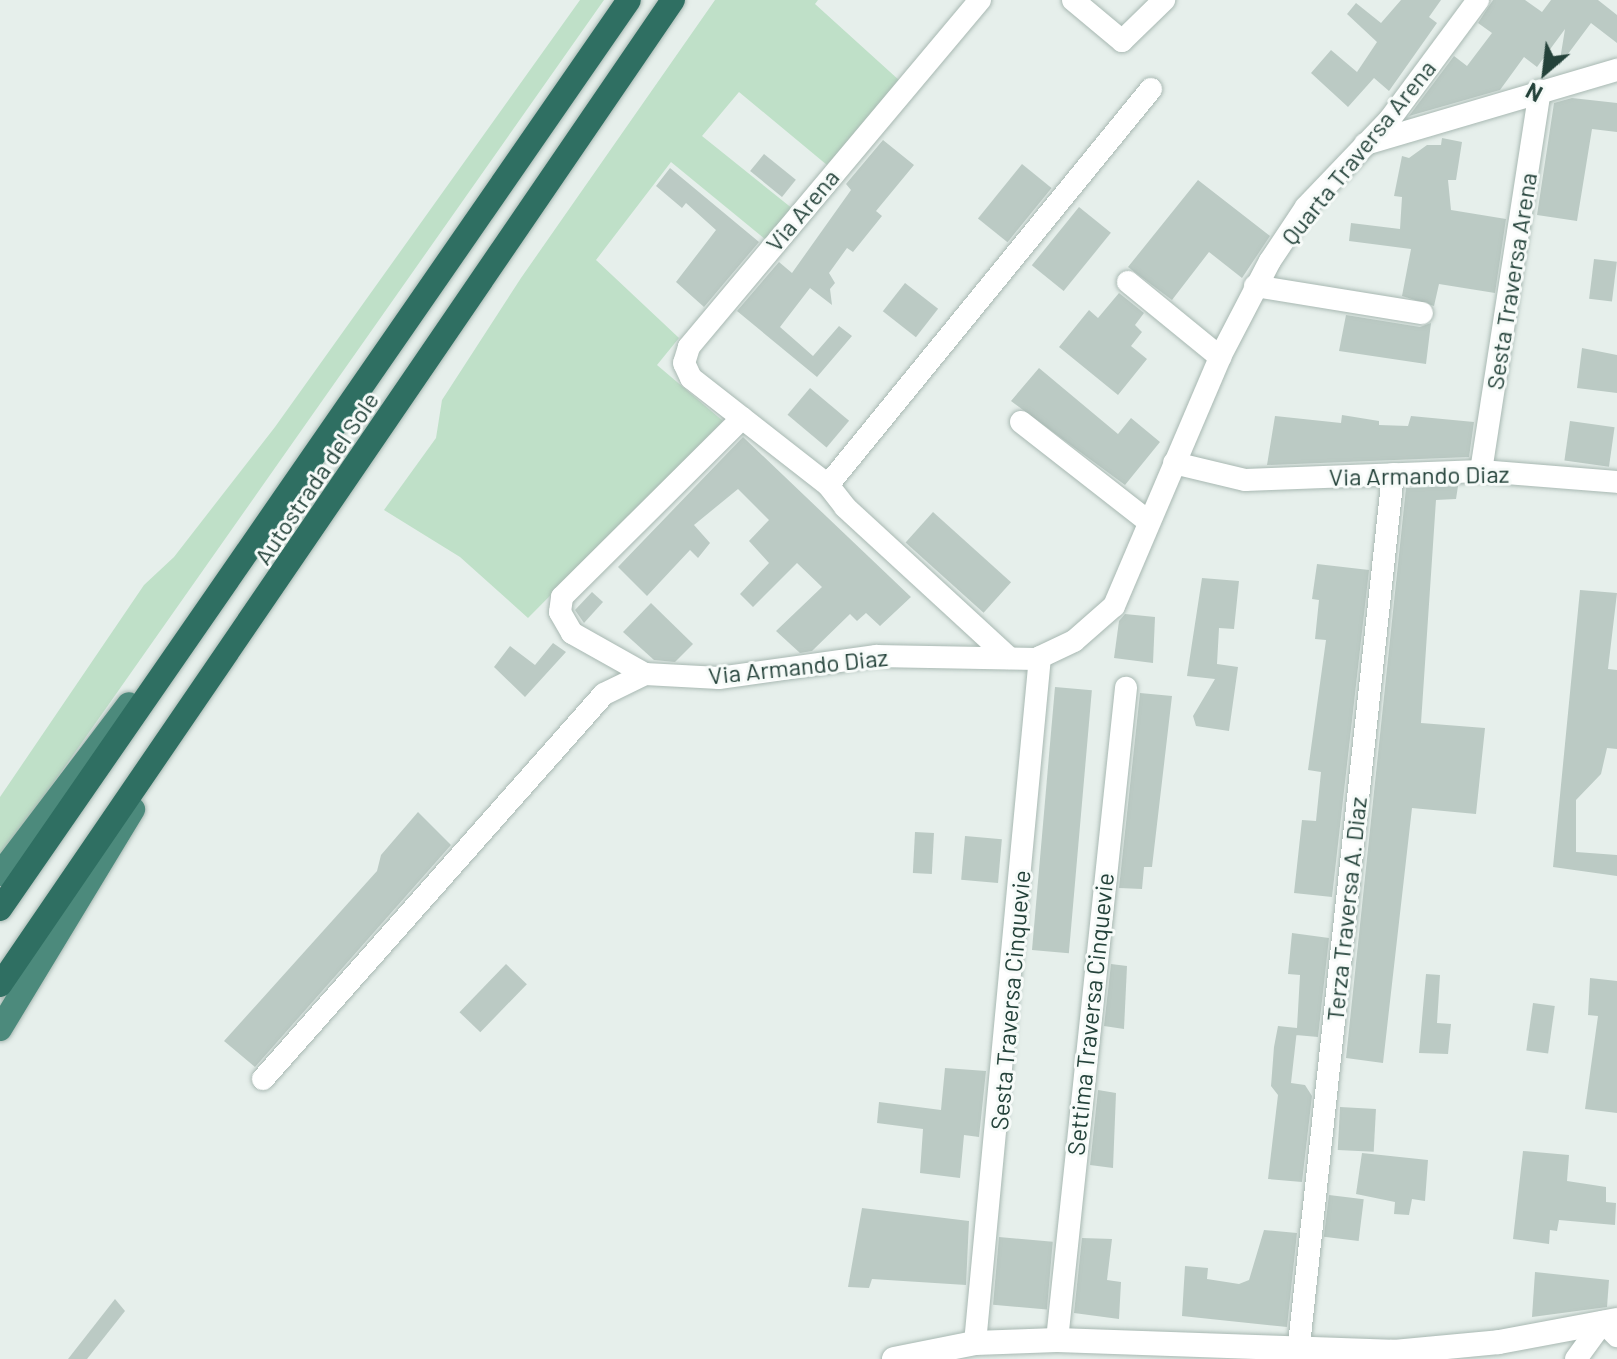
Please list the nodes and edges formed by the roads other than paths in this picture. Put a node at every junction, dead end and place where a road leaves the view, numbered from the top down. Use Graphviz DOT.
graph roads {
  1 [pos="629,0"];
  2 [pos="673,0"];
  3 [pos="980,0"];
  4 [pos="1073,0"];
  5 [pos="1164,0"];
  6 [pos="1478,0"];
  7 [pos="1617,70"];
  8 [pos="1151,89"];
  9 [pos="1540,91"];
  10 [pos="1364,144"];
  11 [pos="1128,282"];
  12 [pos="1255,286"];
  13 [pos="1422,313"];
  14 [pos="1220,357"];
  15 [pos="742,418"];
  16 [pos="1021,422"];
  17 [pos="1174,463"];
  18 [pos="1481,471"];
  19 [pos="1393,474"];
  20 [pos="1617,482"];
  21 [pos="828,485"];
  22 [pos="283,501"];
  23 [pos="1149,522"];
  24 [pos="1040,657"];
  25 [pos="1009,658"];
  26 [pos="645,674"];
  27 [pos="210,680"];
  28 [pos="1126,688"];
  29 [pos="0,874"];
  30 [pos="0,909"];
  31 [pos="0,985"];
  32 [pos="0,1029"];
  33 [pos="263,1079"];
  34 [pos="1612,1326"];
  35 [pos="975,1343"];
  36 [pos="1299,1345"];
  37 [pos="1045,1346"];
  38 [pos="1336,1353"];
  39 [pos="1403,1355"];
  40 [pos="894,1359"];
  41 [pos="1576,1359"];
  1 -- 22 [label="highway, Autostrada del Sole"];
  2 -- 27 [label="highway, Autostrada del Sole"];
  3 -- 15 [label="street, Via Arena"];
  4 -- 5 [label="street"];
  6 -- 10 [label="street, Quarta Traversa Arena"];
  7 -- 9 [label="street"];
  8 -- 21 [label="street"];
  9 -- 10 [label="street"];
  9 -- 18 [label="street, Sesta Traversa Arena"];
  10 -- 12 [label="street, Quarta Traversa Arena"];
  11 -- 14 [label="street"];
  12 -- 13 [label="street"];
  12 -- 14 [label="street, Quarta Traversa Arena"];
  14 -- 17 [label="street, Via Armando Diaz"];
  15 -- 21 [label="street, Via Arena"];
  15 -- 26 [label="street"];
  16 -- 23 [label="street"];
  17 -- 19 [label="street, Via Armando Diaz"];
  17 -- 23 [label="street, Via Armando Diaz"];
  18 -- 19 [label="street, Via Armando Diaz"];
  18 -- 20 [label="street, Via Armando Diaz"];
  19 -- 36 [label="street, Terza Traversa A. Diaz"];
  21 -- 25 [label="street, Via Arena"];
  22 -- 29 [label="highway"];
  22 -- 30 [label="highway, Autostrada del Sole"];
  23 -- 24 [label="street, Via Armando Diaz"];
  24 -- 25 [label="street, Via Armando Diaz"];
  24 -- 35 [label="street, Sesta Traversa Cinquevie"];
  25 -- 26 [label="street, Via Armando Diaz"];
  26 -- 33 [label="street, Via Armando Diaz"];
  27 -- 31 [label="highway, Autostrada del Sole"];
  27 -- 32 [label="highway"];
  28 -- 37 [label="street, Settima Traversa Cinquevie"];
  34 -- 39 [label="street"];
  34 -- 41 [label="street"];
  35 -- 37 [label="street"];
  35 -- 40 [label="street"];
  36 -- 37 [label="street"];
  36 -- 38 [label="street"];
  38 -- 39 [label="street"];
}
